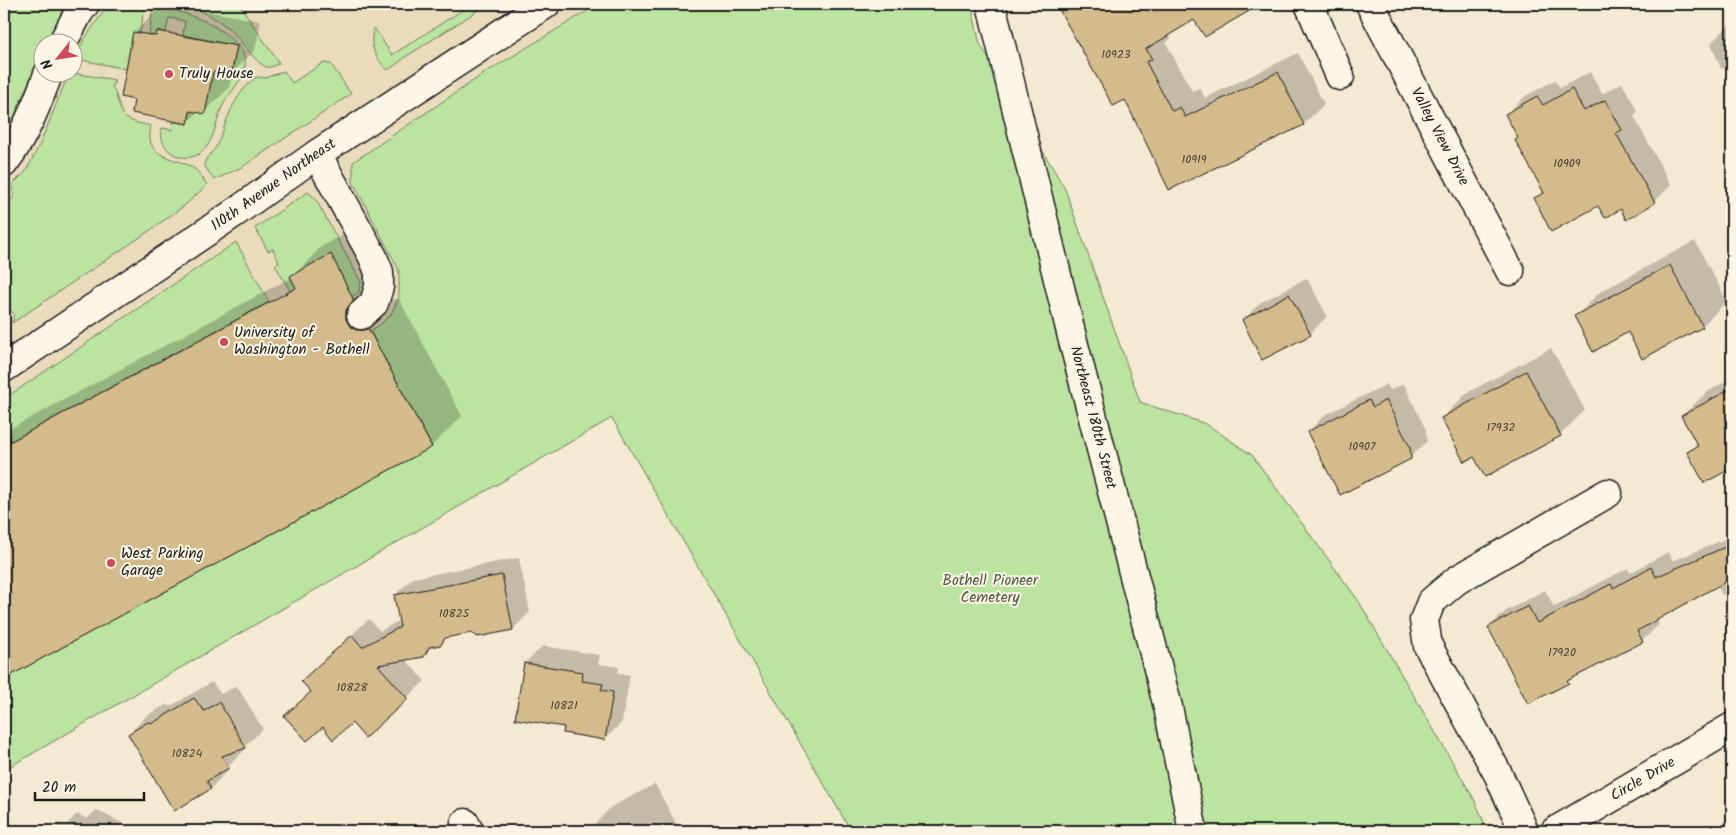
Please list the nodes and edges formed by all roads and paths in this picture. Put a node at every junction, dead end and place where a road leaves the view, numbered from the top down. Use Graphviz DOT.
graph roads {
  1 [pos="85,4"];
  2 [pos="546,4"];
  3 [pos="990,4"];
  4 [pos="1309,4"];
  5 [pos="1370,4"];
  6 [pos="68,32"];
  7 [pos="1340,76"];
  8 [pos="45,82"];
  9 [pos="317,154"];
  10 [pos="4,163"];
  11 [pos="1510,271"];
  12 [pos="361,315"];
  13 [pos="4,368"];
  14 [pos="1608,493"];
  15 [pos="1732,727"];
  16 [pos="1193,831"];
  17 [pos="1524,831"];
  18 [pos="1554,831"];
  1 -- 6 [label="street"];
  2 -- 9 [label="street, 110th Avenue Northeast"];
  3 -- 16 [label="street, Northeast 180th Street"];
  4 -- 7 [label="street"];
  5 -- 11 [label="street, Valley View Drive"];
  8 -- 10 [label="street"];
  9 -- 12 [label="street"];
  9 -- 13 [label="street, 110th Avenue Northeast"];
  14 -- 17 [label="street"];
  15 -- 18 [label="street, Circle Drive"];
}
